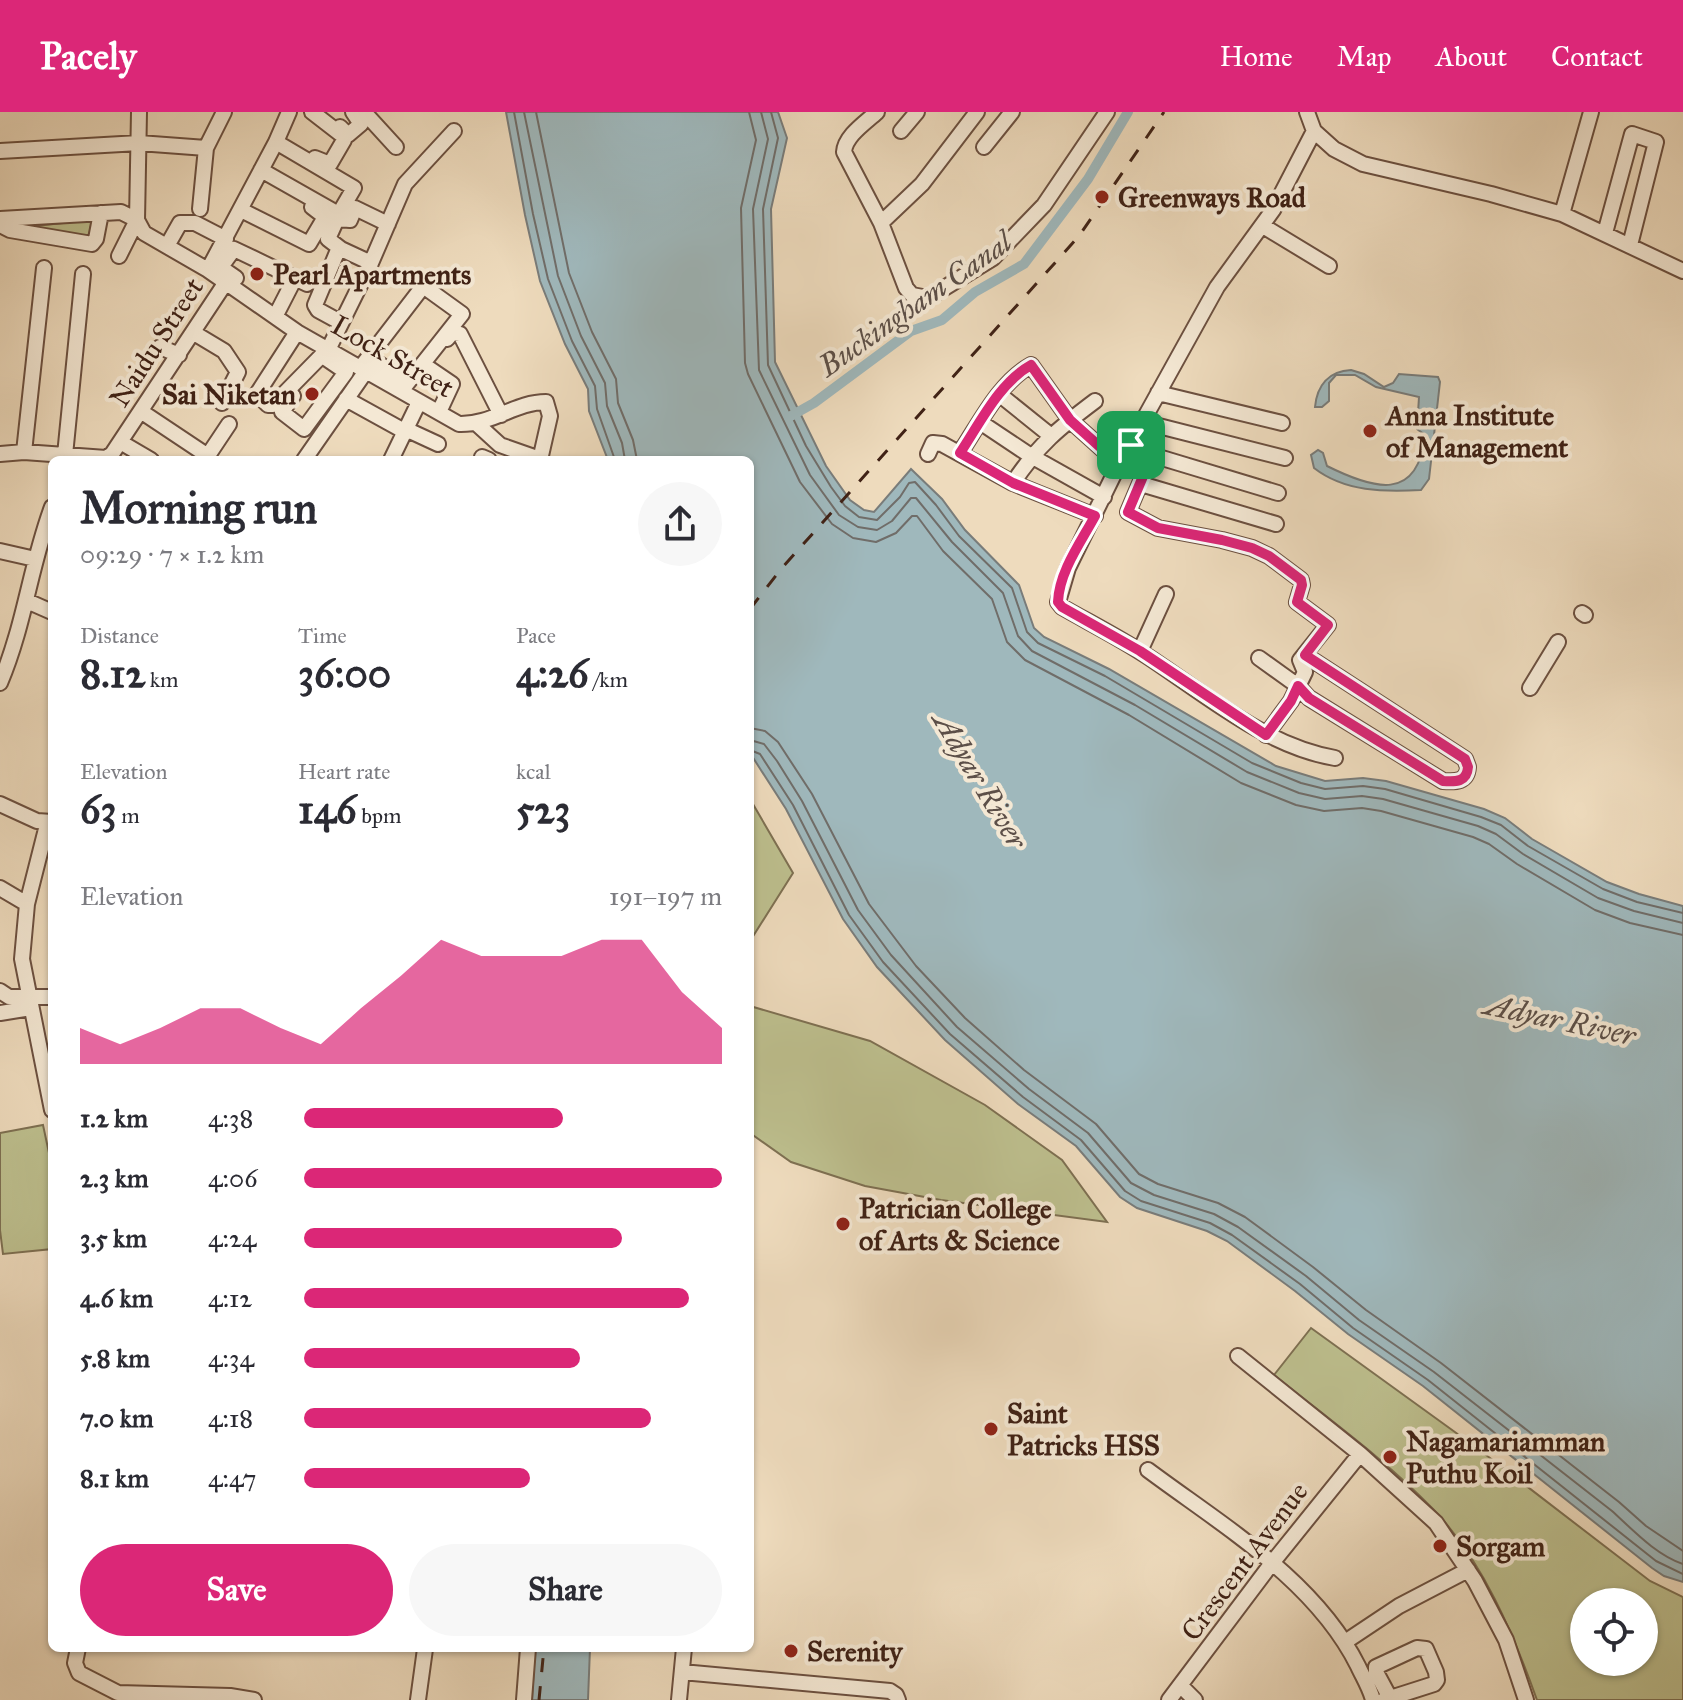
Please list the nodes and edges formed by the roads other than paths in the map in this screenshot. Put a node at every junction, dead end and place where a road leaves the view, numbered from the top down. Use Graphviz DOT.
graph roads {
  1 [pos="139,112"];
  2 [pos="224,112"];
  3 [pos="289,112"];
  4 [pos="312,112"];
  5 [pos="327,112"];
  6 [pos="353,112"];
  7 [pos="364,112"];
  8 [pos="877,112"];
  9 [pos="917,112"];
  10 [pos="977,112"];
  11 [pos="1012,112"];
  12 [pos="1107,112"];
  13 [pos="1307,112"];
  14 [pos="1586,113"];
  15 [pos="454,131"];
  16 [pos="901,131"];
  17 [pos="1314,131"];
  18 [pos="277,140"];
  19 [pos="139,143"];
  20 [pos="396,147"];
  21 [pos="984,147"];
  22 [pos="206,148"];
  23 [pos="0,151"];
  24 [pos="394,173"];
  25 [pos="260,174"];
  26 [pos="405,184"];
  27 [pos="200,209"];
  28 [pos="241,210"];
  29 [pos="101,213"];
  30 [pos="1562,214"];
  31 [pos="0,219"];
  32 [pos="137,220"];
  33 [pos="881,223"];
  34 [pos="388,224"];
  35 [pos="0,225"];
  36 [pos="1263,226"];
  37 [pos="1605,233"];
  38 [pos="226,239"];
  39 [pos="1630,245"];
  40 [pos="167,246"];
  41 [pos="341,249"];
  42 [pos="119,256"];
  43 [pos="371,263"];
  44 [pos="1329,266"];
  45 [pos="44,268"];
  46 [pos="208,270"];
  47 [pos="1683,271"];
  48 [pos="83,274"];
  49 [pos="226,282"];
  50 [pos="278,311"];
  51 [pos="340,322"];
  52 [pos="297,332"];
  53 [pos="194,333"];
  54 [pos="160,347"];
  55 [pos="328,351"];
  56 [pos="179,355"];
  57 [pos="360,367"];
  58 [pos="427,367"];
  59 [pos="409,392"];
  60 [pos="1158,393"];
  61 [pos="999,394"];
  62 [pos="346,399"];
  63 [pos="1095,401"];
  64 [pos="222,403"];
  65 [pos="142,412"];
  66 [pos="439,412"];
  67 [pos="501,415"];
  68 [pos="1070,420"];
  69 [pos="980,422"];
  70 [pos="1143,422"];
  71 [pos="1282,423"];
  72 [pos="229,424"];
  73 [pos="477,424"];
  74 [pos="404,431"];
  75 [pos="1050,435"];
  76 [pos="122,443"];
  77 [pos="438,444"];
  78 [pos="1131,445"];
  79 [pos="24,452"];
  80 [pos="960,453"];
  81 [pos="0,454"];
  82 [pos="928,454"];
  83 [pos="1152,455"];
  84 [pos="62,456"];
  85 [pos="71,456"];
  86 [pos="109,456"];
  87 [pos="144,456"];
  88 [pos="203,456"];
  89 [pos="207,456"];
  90 [pos="307,456"];
  91 [pos="393,456"];
  92 [pos="531,456"];
  93 [pos="541,456"];
  94 [pos="1031,456"];
  95 [pos="1285,458"];
  96 [pos="1119,464"];
  97 [pos="1013,483"];
  98 [pos="1141,484"];
  99 [pos="1278,493"];
  100 [pos="1104,497"];
  101 [pos="1095,516"];
  102 [pos="48,519"];
  103 [pos="1276,524"];
  104 [pos="0,551"];
  105 [pos="35,559"];
  106 [pos="1166,594"];
  107 [pos="27,601"];
  108 [pos="48,610"];
  109 [pos="1558,642"];
  110 [pos="1140,651"];
  111 [pos="1305,655"];
  112 [pos="1259,658"];
  113 [pos="0,683"];
  114 [pos="1298,686"];
  115 [pos="1530,688"];
  116 [pos="1266,735"];
  117 [pos="1335,758"];
  118 [pos="0,804"];
  119 [pos="47,826"];
  120 [pos="0,888"];
  121 [pos="27,904"];
  122 [pos="0,991"];
  123 [pos="48,998"];
  124 [pos="30,1003"];
  125 [pos="0,1013"];
  126 [pos="48,1091"];
  127 [pos="1238,1356"];
  128 [pos="1360,1454"];
  129 [pos="1148,1470"];
  130 [pos="1272,1563"];
  131 [pos="1468,1570"];
  132 [pos="1345,1642"];
  133 [pos="77,1652"];
  134 [pos="425,1652"];
  135 [pos="528,1652"];
  136 [pos="684,1652"];
  137 [pos="682,1672"];
  138 [pos="1181,1686"];
  139 [pos="254,1700"];
  140 [pos="418,1700"];
  141 [pos="524,1700"];
  142 [pos="679,1700"];
  143 [pos="898,1700"];
  144 [pos="1169,1700"];
  145 [pos="1195,1700"];
  146 [pos="1373,1700"];
  147 [pos="1526,1700"];
  1 -- 19 [label="street"];
  2 -- 22 [label="street"];
  3 -- 18 [label="street"];
  4 -- 18 [label="street"];
  5 -- 6 [label="street"];
  7 -- 20 [label="street"];
  8 -- 33 [label="street"];
  9 -- 16 [label="street"];
  10 -- 33 [label="street"];
  11 -- 21 [label="street"];
  12 -- 33 [label="street"];
  13 -- 17 [label="street"];
  14 -- 30 [label="street"];
  15 -- 26 [label="street"];
  17 -- 30 [label="street"];
  17 -- 36 [label="street"];
  18 -- 25 [label="street"];
  18 -- 25 [label="street"];
  19 -- 22 [label="street"];
  19 -- 23 [label="street"];
  19 -- 32 [label="street"];
  22 -- 27 [label="street"];
  24 -- 26 [label="street"];
  25 -- 28 [label="street"];
  25 -- 28 [label="street"];
  26 -- 34 [label="street"];
  28 -- 38 [label="street"];
  29 -- 31 [label="street"];
  29 -- 32 [label="street"];
  29 -- 35 [label="street"];
  30 -- 37 [label="street"];
  32 -- 40 [label="street, Lock Street"];
  32 -- 42 [label="street"];
  34 -- 41 [label="street"];
  34 -- 43 [label="street"];
  36 -- 44 [label="street"];
  36 -- 60 [label="street"];
  37 -- 39 [label="street"];
  37 -- 39 [label="street"];
  38 -- 40 [label="street"];
  38 -- 46 [label="street"];
  39 -- 47 [label="street"];
  40 -- 46 [label="street, Lock Street"];
  41 -- 43 [label="street"];
  41 -- 51 [label="street"];
  43 -- 51 [label="street"];
  45 -- 79 [label="street"];
  46 -- 49 [label="street, Lock Street"];
  48 -- 85 [label="street"];
  49 -- 50 [label="street, Lock Street"];
  49 -- 53 [label="street, Naidu Street"];
  50 -- 50 [label="street"];
  50 -- 52 [label="street, Lock Street"];
  51 -- 55 [label="street"];
  52 -- 55 [label="street, Lock Street"];
  52 -- 55 [label="street"];
  53 -- 56 [label="street, Naidu Street"];
  53 -- 64 [label="street"];
  54 -- 56 [label="street"];
  55 -- 57 [label="street, Lock Street"];
  55 -- 57 [label="street"];
  56 -- 65 [label="street, Naidu Street"];
  57 -- 59 [label="street, Lock Street"];
  57 -- 59 [label="street"];
  57 -- 62 [label="street"];
  58 -- 59 [label="street"];
  58 -- 66 [label="street"];
  58 -- 67 [label="street"];
  59 -- 66 [label="street, Lock Street"];
  59 -- 74 [label="street"];
  60 -- 70 [label="street"];
  60 -- 71 [label="street"];
  61 -- 68 [label="street"];
  61 -- 69 [label="street"];
  61 -- 75 [label="street"];
  62 -- 74 [label="street"];
  62 -- 90 [label="street"];
  63 -- 68 [label="street"];
  65 -- 76 [label="street, Naidu Street"];
  65 -- 88 [label="street"];
  66 -- 73 [label="street, Lock Street"];
  67 -- 73 [label="street, Lock Street"];
  67 -- 93 [label="street, Lock Street"];
  68 -- 75 [label="street"];
  68 -- 96 [label="street"];
  69 -- 80 [label="street"];
  69 -- 94 [label="street"];
  70 -- 78 [label="street"];
  70 -- 95 [label="street"];
  72 -- 89 [label="street"];
  73 -- 92 [label="street"];
  74 -- 77 [label="street"];
  74 -- 91 [label="street"];
  75 -- 94 [label="street"];
  76 -- 86 [label="street, Naidu Street"];
  76 -- 87 [label="street"];
  78 -- 83 [label="street"];
  78 -- 96 [label="street"];
  79 -- 81 [label="street, Naidu Street"];
  79 -- 84 [label="street, Naidu Street"];
  80 -- 82 [label="street"];
  80 -- 97 [label="street"];
  83 -- 98 [label="street"];
  83 -- 99 [label="street"];
  94 -- 97 [label="street"];
  94 -- 100 [label="street"];
  96 -- 100 [label="street"];
  97 -- 101 [label="street"];
  98 -- 103 [label="street"];
  98 -- 111 [label="street"];
  100 -- 101 [label="street"];
  101 -- 110 [label="street"];
  102 -- 105 [label="street"];
  104 -- 105 [label="street"];
  105 -- 107 [label="street"];
  106 -- 110 [label="street"];
  107 -- 108 [label="street"];
  107 -- 113 [label="street"];
  109 -- 115 [label="street"];
  110 -- 116 [label="street"];
  111 -- 114 [label="street"];
  111 -- 114 [label="street"];
  112 -- 114 [label="street"];
  114 -- 116 [label="street"];
  116 -- 117 [label="street"];
  118 -- 119 [label="street"];
  119 -- 121 [label="street"];
  120 -- 121 [label="street"];
  121 -- 124 [label="street"];
  122 -- 124 [label="street"];
  123 -- 124 [label="street"];
  124 -- 125 [label="street"];
  124 -- 126 [label="street"];
  127 -- 128 [label="street"];
  128 -- 130 [label="street, Crescent Avenue"];
  128 -- 131 [label="street"];
  129 -- 130 [label="street"];
  130 -- 132 [label="street"];
  130 -- 138 [label="street, Crescent Avenue"];
  131 -- 132 [label="street"];
  131 -- 147 [label="street"];
  132 -- 146 [label="street"];
  133 -- 139 [label="street"];
  134 -- 140 [label="street"];
  135 -- 141 [label="street"];
  136 -- 137 [label="street"];
  137 -- 142 [label="street"];
  137 -- 143 [label="street"];
  138 -- 144 [label="street, Crescent Avenue"];
  138 -- 145 [label="street"];
}
